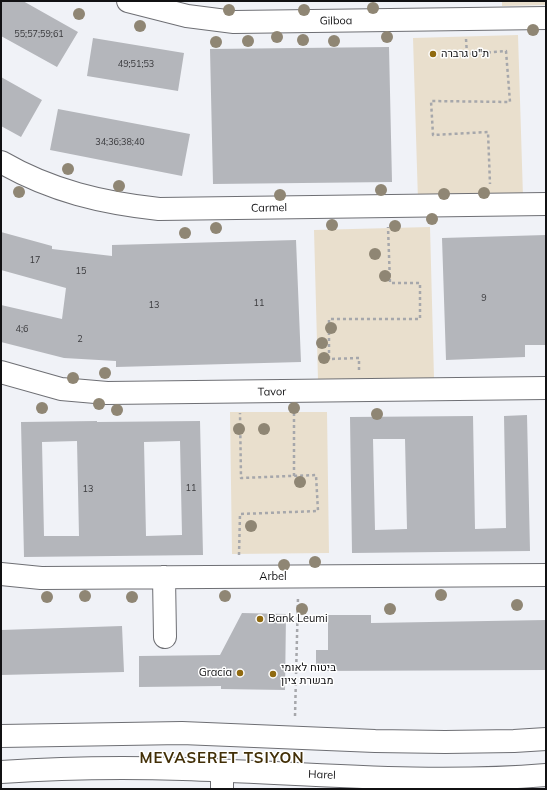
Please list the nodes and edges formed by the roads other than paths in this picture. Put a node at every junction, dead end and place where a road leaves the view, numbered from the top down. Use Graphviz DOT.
graph roads {
  1 [pos="128,1"];
  2 [pos="546,18"];
  3 [pos="1,162"];
  4 [pos="546,204"];
  5 [pos="1,372"];
  6 [pos="546,388"];
  7 [pos="1,574"];
  8 [pos="546,575"];
  9 [pos="164,577"];
  10 [pos="165,637"];
  11 [pos="1,736"];
  12 [pos="546,739"];
  13 [pos="1,772"];
  14 [pos="546,775"];
  15 [pos="222,780"];
  1 -- 2 [label="street, Gilboa"];
  3 -- 4 [label="street, Carmel"];
  5 -- 6 [label="street, Tavor"];
  7 -- 9 [label="street, Arbel"];
  8 -- 9 [label="street, Arbel"];
  9 -- 10 [label="street"];
  11 -- 12 [label="street"];
  13 -- 15 [label="street, Harel"];
  14 -- 15 [label="street, Harel"];
}
